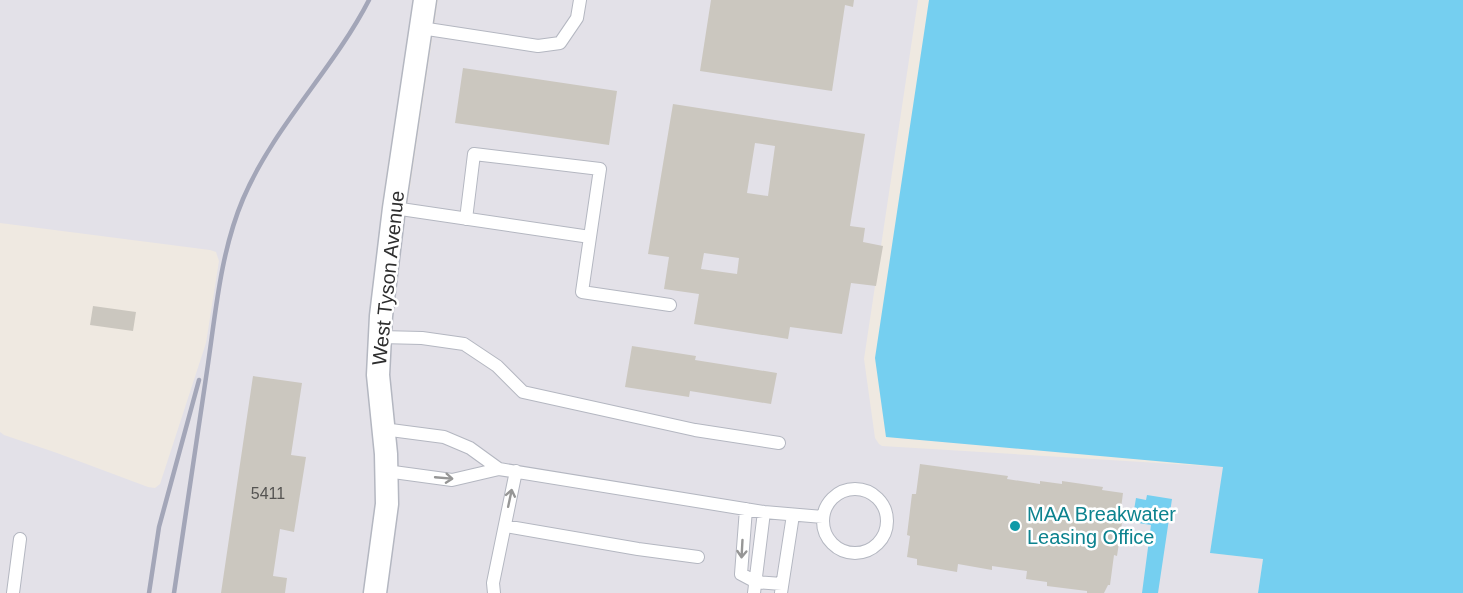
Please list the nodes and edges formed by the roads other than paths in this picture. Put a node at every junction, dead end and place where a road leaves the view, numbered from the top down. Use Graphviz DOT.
graph roads {
  1 [pos="425,0"];
  2 [pos="580,0"];
  3 [pos="421,28"];
  4 [pos="394,208"];
  5 [pos="466,219"];
  6 [pos="590,237"];
  7 [pos="670,305"];
  8 [pos="380,337"];
  9 [pos="383,429"];
  10 [pos="779,443"];
  11 [pos="499,469"];
  12 [pos="386,471"];
  13 [pos="516,471"];
  14 [pos="746,509"];
  15 [pos="764,512"];
  16 [pos="793,515"];
  17 [pos="823,516"];
  18 [pos="505,526"];
  19 [pos="20,539"];
  20 [pos="698,557"];
  21 [pos="755,587"];
  22 [pos="782,589"];
  23 [pos="13,593"];
  24 [pos="375,593"];
  25 [pos="494,593"];
  1 -- 3 [label="street, West Tyson Avenue"];
  2 -- 3 [label="lane"];
  3 -- 4 [label="street, West Tyson Avenue"];
  4 -- 5 [label="lane"];
  4 -- 8 [label="street, West Tyson Avenue"];
  5 -- 6 [label="lane"];
  5 -- 6 [label="lane"];
  6 -- 7 [label="lane"];
  8 -- 9 [label="street, West Tyson Avenue"];
  8 -- 10 [label="lane"];
  9 -- 11 [label="lane"];
  9 -- 12 [label="street, West Tyson Avenue"];
  12 -- 11 [label="lane, one-way"];
  11 -- 13 [label="lane"];
  12 -- 24 [label="street, West Tyson Avenue"];
  13 -- 14 [label="lane"];
  18 -- 13 [label="lane, one-way"];
  14 -- 15 [label="lane"];
  14 -- 21 [label="lane, one-way"];
  15 -- 16 [label="lane"];
  15 -- 21 [label="lane"];
  16 -- 17 [label="lane"];
  16 -- 22 [label="lane"];
  17 -- 17 [label="lane"];
  18 -- 20 [label="lane"];
  18 -- 25 [label="lane"];
  19 -- 23 [label="lane"];
  21 -- 22 [label="lane"];
}
